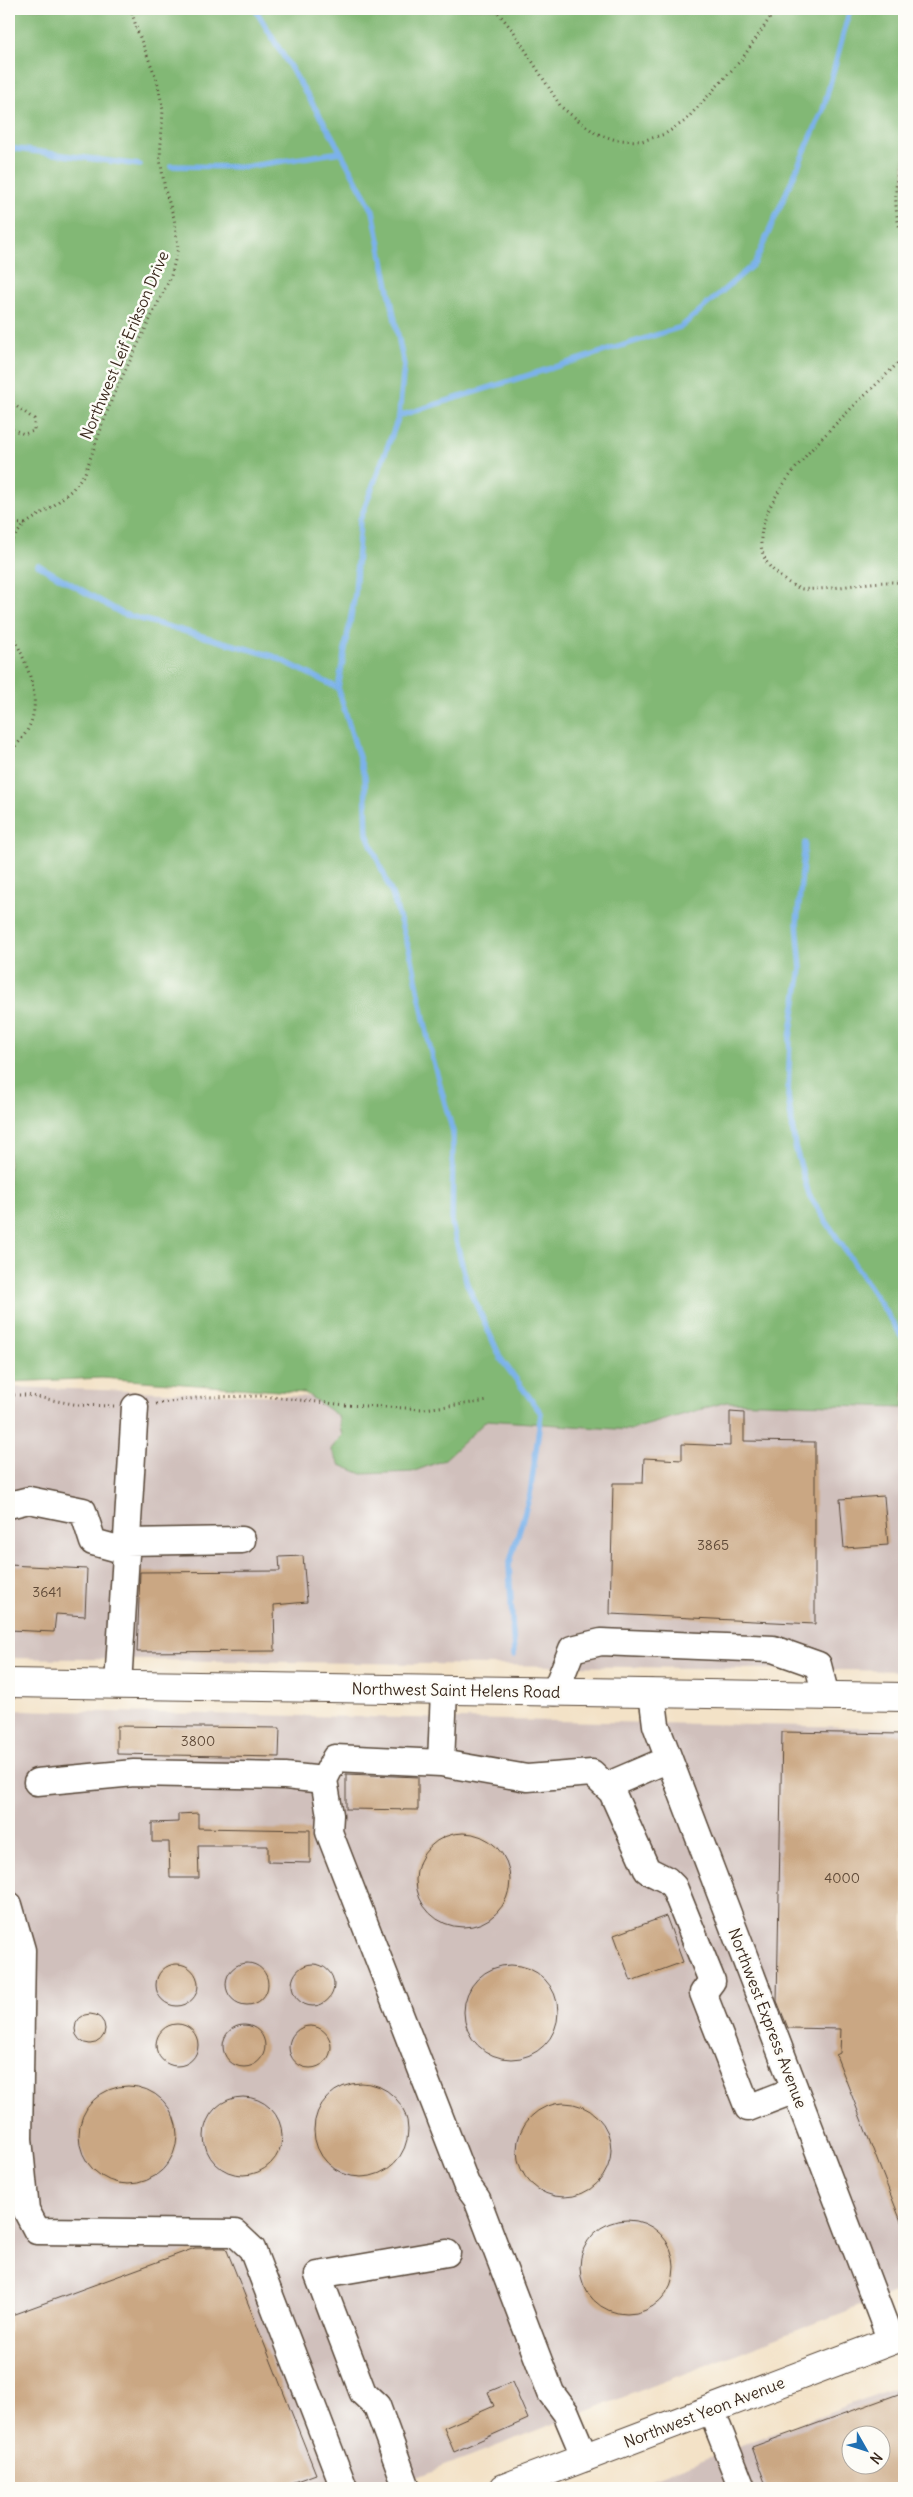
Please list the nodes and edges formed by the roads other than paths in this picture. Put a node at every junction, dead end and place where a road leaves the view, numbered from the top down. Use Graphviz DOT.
graph roads {
  1 [pos="135,1407"];
  2 [pos="9,1506"];
  3 [pos="242,1540"];
  4 [pos="126,1546"];
  5 [pos="9,1683"];
  6 [pos="118,1685"];
  7 [pos="444,1690"];
  8 [pos="555,1692"];
  9 [pos="652,1693"];
  10 [pos="826,1696"];
  11 [pos="904,1697"];
  12 [pos="669,1759"];
  13 [pos="441,1763"];
  14 [pos="324,1780"];
  15 [pos="37,1782"];
  16 [pos="606,1786"];
  17 [pos="9,1905"];
  18 [pos="795,2090"];
  19 [pos="16,2182"];
  20 [pos="447,2253"];
  21 [pos="898,2339"];
  22 [pos="711,2410"];
  23 [pos="585,2458"];
  24 [pos="344,2488"];
  25 [pos="407,2488"];
  26 [pos="504,2488"];
  27 [pos="742,2488"];
  1 -- 4 [label="street"];
  2 -- 4 [label="street"];
  3 -- 4 [label="street"];
  4 -- 6 [label="street"];
  5 -- 6 [label="main road, Northwest Saint Helens Road"];
  6 -- 7 [label="main road, Northwest Saint Helens Road"];
  7 -- 8 [label="main road, Northwest Saint Helens Road"];
  7 -- 13 [label="street"];
  8 -- 9 [label="main road, Northwest Saint Helens Road"];
  8 -- 10 [label="street"];
  9 -- 10 [label="main road, Northwest Saint Helens Road"];
  9 -- 12 [label="street, Northwest Express Avenue"];
  10 -- 11 [label="main road, Northwest Saint Helens Road"];
  12 -- 16 [label="street"];
  12 -- 18 [label="street, Northwest Express Avenue"];
  13 -- 14 [label="street"];
  13 -- 16 [label="street"];
  14 -- 15 [label="street"];
  14 -- 23 [label="street"];
  16 -- 18 [label="street"];
  17 -- 19 [label="street"];
  18 -- 21 [label="street, Northwest Express Avenue"];
  19 -- 24 [label="street"];
  20 -- 25 [label="street"];
  21 -- 22 [label="main road, Northwest Yeon Avenue"];
  22 -- 23 [label="main road, Northwest Yeon Avenue"];
  22 -- 27 [label="street"];
  23 -- 26 [label="main road, Northwest Yeon Avenue"];
}
